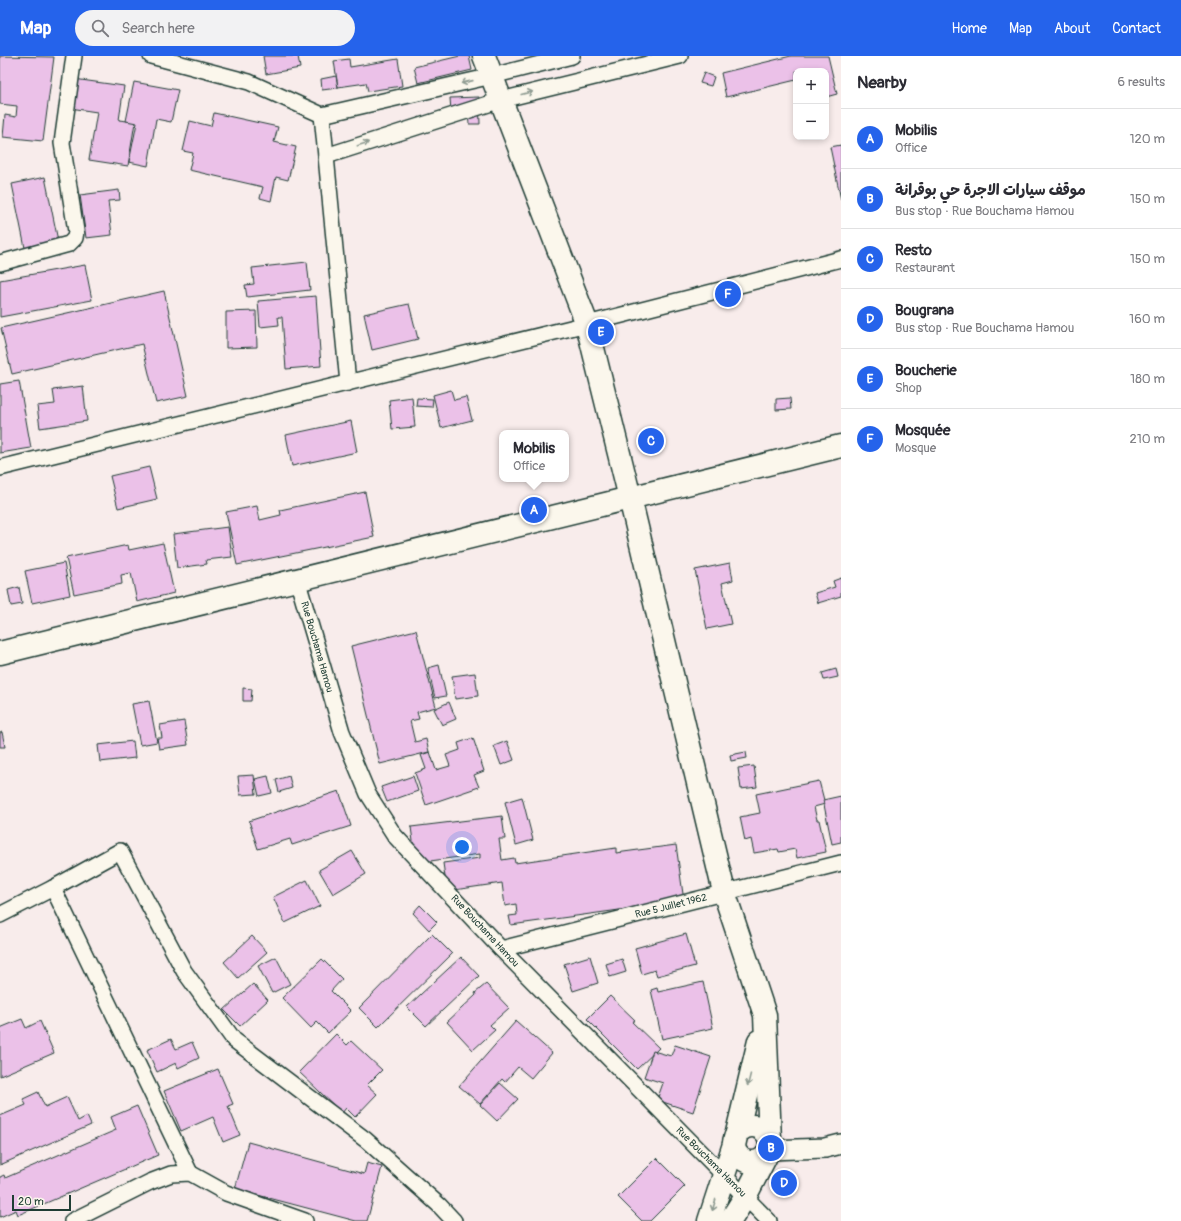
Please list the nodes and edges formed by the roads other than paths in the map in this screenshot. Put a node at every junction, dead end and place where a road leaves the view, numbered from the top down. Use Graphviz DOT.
graph roads {
  1 [pos="74,56"];
  2 [pos="152,56"];
  3 [pos="484,56"];
  4 [pos="572,56"];
  5 [pos="680,56"];
  6 [pos="492,76"];
  7 [pos="501,100"];
  8 [pos="322,115"];
  9 [pos="326,156"];
  10 [pos="841,259"];
  11 [pos="0,263"];
  12 [pos="587,324"];
  13 [pos="348,383"];
  14 [pos="841,446"];
  15 [pos="0,468"];
  16 [pos="630,498"];
  17 [pos="297,580"];
  18 [pos="0,653"];
  19 [pos="841,862"];
  20 [pos="53,888"];
  21 [pos="724,892"];
  22 [pos="0,915"];
  23 [pos="501,949"];
  24 [pos="765,1015"];
  25 [pos="734,1141"];
  26 [pos="841,1144"];
  27 [pos="768,1150"];
  28 [pos="190,1173"];
  29 [pos="723,1175"];
  30 [pos="745,1197"];
  31 [pos="72,1221"];
  32 [pos="305,1221"];
  33 [pos="454,1221"];
  34 [pos="709,1221"];
  35 [pos="730,1221"];
  36 [pos="769,1221"];
  1 -- 11 [label="street"];
  2 -- 8 [label="street"];
  3 -- 6 [label="main road"];
  4 -- 6 [label="street"];
  7 -- 5 [label="street, one-way"];
  6 -- 7 [label="main road"];
  6 -- 8 [label="street, one-way"];
  9 -- 7 [label="street, one-way"];
  7 -- 12 [label="main road"];
  8 -- 9 [label="street"];
  9 -- 13 [label="street"];
  10 -- 12 [label="street"];
  12 -- 13 [label="street"];
  12 -- 16 [label="main road"];
  13 -- 15 [label="street"];
  14 -- 16 [label="main road"];
  16 -- 17 [label="main road"];
  16 -- 21 [label="main road"];
  17 -- 18 [label="main road"];
  17 -- 23 [label="street, Rue Bouchama Hamou"];
  19 -- 21 [label="street, Rue 5 Juillet 1962"];
  20 -- 22 [label="street"];
  20 -- 28 [label="street"];
  20 -- 33 [label="street"];
  21 -- 23 [label="street, Rue 5 Juillet 1962"];
  21 -- 24 [label="main road"];
  23 -- 29 [label="street, Rue Bouchama Hamou"];
  24 -- 25 [label="main road, one-way"];
  24 -- 27 [label="main road"];
  25 -- 27 [label="main road"];
  25 -- 27 [label="main road"];
  25 -- 29 [label="main road"];
  26 -- 27 [label="street"];
  27 -- 30 [label="main road"];
  28 -- 31 [label="street"];
  28 -- 32 [label="street"];
  29 -- 30 [label="street, Rue Bouchama Hamou"];
  29 -- 34 [label="main road, one-way"];
  30 -- 35 [label="main road"];
  30 -- 36 [label="street, Rue Bouchama Hamou"];
}
